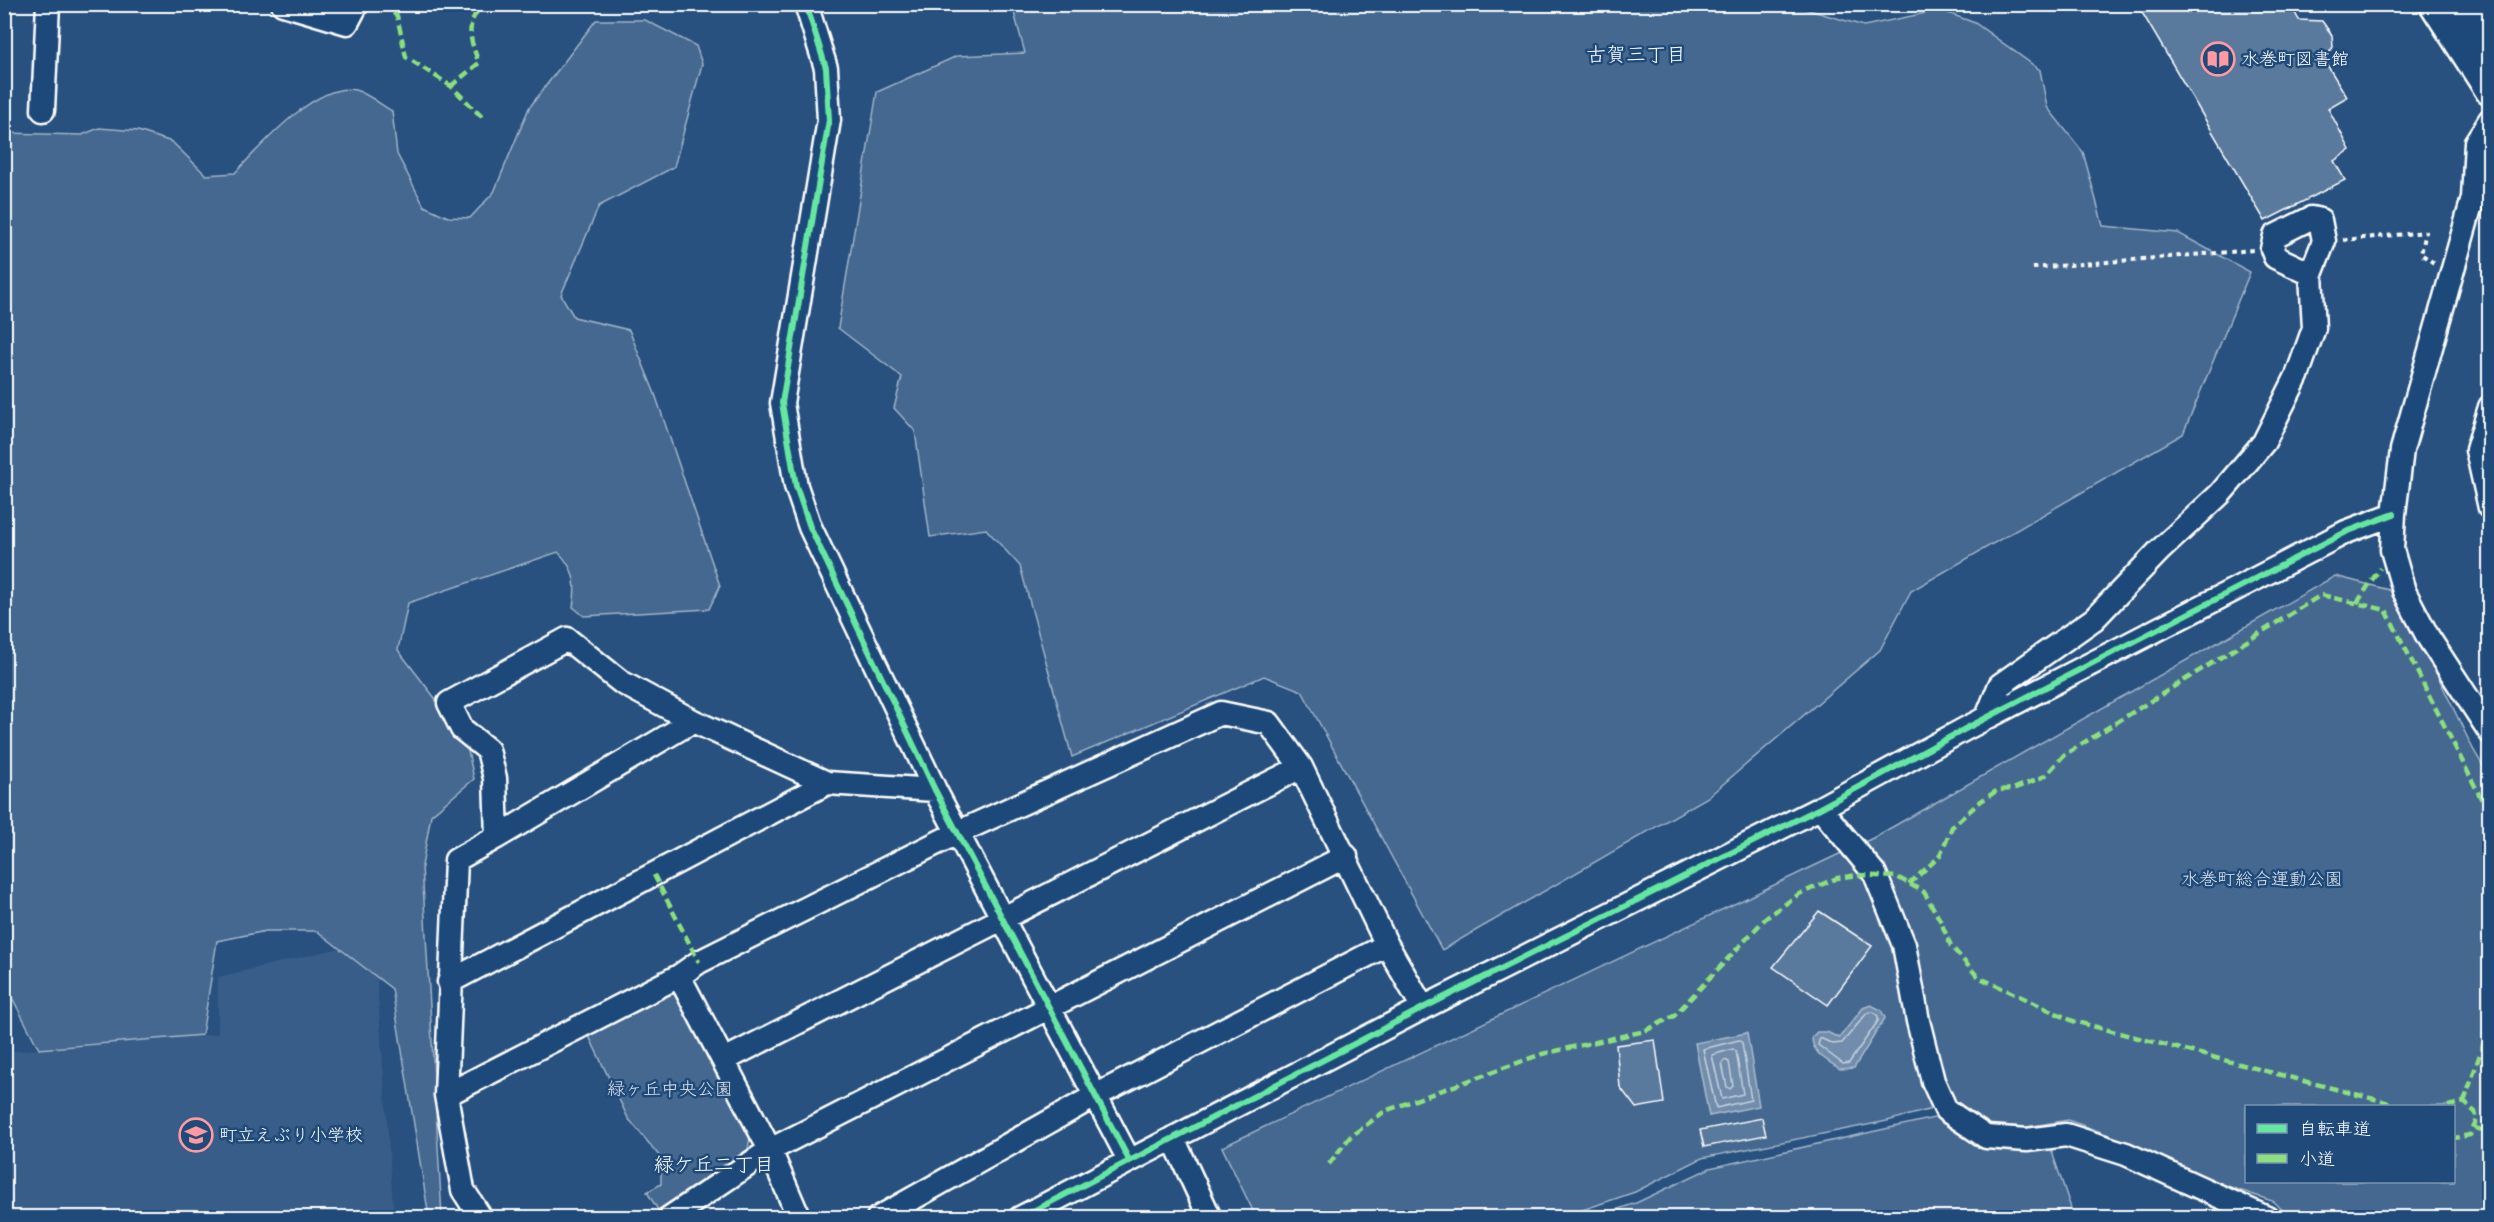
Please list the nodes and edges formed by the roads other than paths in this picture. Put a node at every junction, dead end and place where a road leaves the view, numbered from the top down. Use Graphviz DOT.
graph roads {
  1 [pos="48,4"];
  2 [pos="284,4"];
  3 [pos="357,4"];
  4 [pos="806,4"];
  5 [pos="2434,4"];
  6 [pos="2463,4"];
  7 [pos="2490,50"];
  8 [pos="2490,91"];
  9 [pos="43,110"];
  10 [pos="2490,120"];
  11 [pos="2311,274"];
  12 [pos="2490,407"];
  13 [pos="2490,508"];
  14 [pos="2394,514"];
  15 [pos="693,721"];
  16 [pos="1965,729"];
  17 [pos="2490,732"];
  18 [pos="1301,766"];
  19 [pos="827,783"];
  20 [pos="935,790"];
  21 [pos="1820,808"];
  22 [pos="959,832"];
  23 [pos="497,837"];
  24 [pos="1346,856"];
  25 [pos="1002,919"];
  26 [pos="1387,945"];
  27 [pos="679,976"];
  28 [pos="449,982"];
  29 [pos="1050,1006"];
  30 [pos="1424,1008"];
  31 [pos="724,1060"];
  32 [pos="446,1095"];
  33 [pos="1095,1095"];
  34 [pos="1173,1138"];
  35 [pos="770,1150"];
  36 [pos="1129,1160"];
  37 [pos="1203,1215"];
  38 [pos="481,1218"];
  39 [pos="669,1218"];
  40 [pos="799,1218"];
  41 [pos="878,1218"];
  42 [pos="1020,1218"];
  43 [pos="2268,1218"];
  1 -- 9 [label="street"];
  2 -- 3 [label="street"];
  4 -- 20 [label="street"];
  5 -- 8 [label="main road"];
  6 -- 7 [label="main road"];
  10 -- 14 [label="street"];
  11 -- 11 [label="street"];
  11 -- 16 [label="street"];
  12 -- 13 [label="street"];
  14 -- 16 [label="street"];
  14 -- 17 [label="street"];
  15 -- 19 [label="street"];
  15 -- 23 [label="street"];
  15 -- 23 [label="street"];
  16 -- 21 [label="street"];
  18 -- 22 [label="street"];
  18 -- 24 [label="street"];
  18 -- 25 [label="street"];
  19 -- 20 [label="street"];
  19 -- 28 [label="street"];
  20 -- 22 [label="street"];
  21 -- 30 [label="street"];
  21 -- 43 [label="street"];
  22 -- 25 [label="street"];
  22 -- 27 [label="street"];
  23 -- 28 [label="street"];
  24 -- 26 [label="street"];
  24 -- 29 [label="street"];
  25 -- 29 [label="street"];
  25 -- 31 [label="street"];
  26 -- 30 [label="street"];
  26 -- 33 [label="street"];
  27 -- 31 [label="street"];
  27 -- 32 [label="street"];
  28 -- 32 [label="street"];
  29 -- 33 [label="street"];
  29 -- 35 [label="street"];
  30 -- 34 [label="street"];
  31 -- 35 [label="street"];
  32 -- 38 [label="street"];
  33 -- 36 [label="street"];
  33 -- 41 [label="street"];
  34 -- 36 [label="street"];
  34 -- 37 [label="street"];
  35 -- 39 [label="street"];
  35 -- 40 [label="street"];
  36 -- 42 [label="street"];
}
